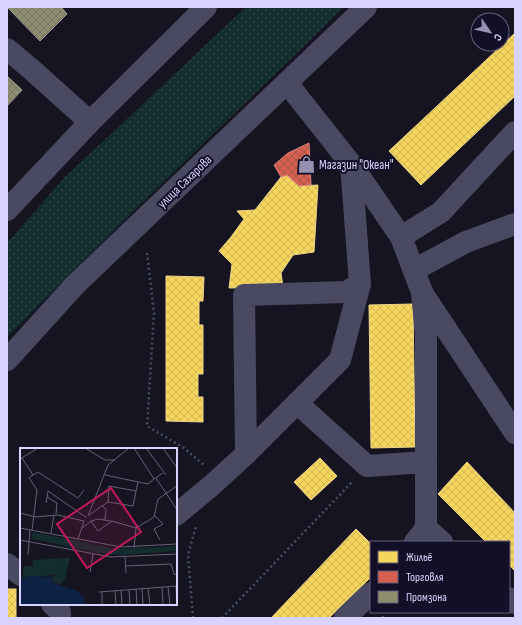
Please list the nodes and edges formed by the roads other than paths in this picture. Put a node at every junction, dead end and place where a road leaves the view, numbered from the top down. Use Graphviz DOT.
graph roads {
  1 [pos="206,7"];
  2 [pos="366,7"];
  3 [pos="7,50"];
  4 [pos="287,83"];
  5 [pos="90,122"];
  6 [pos="515,132"];
  7 [pos="351,164"];
  8 [pos="7,210"];
  9 [pos="515,224"];
  10 [pos="401,237"];
  11 [pos="414,270"];
  12 [pos="360,284"];
  13 [pos="422,292"];
  14 [pos="7,360"];
  15 [pos="297,403"];
  16 [pos="515,433"];
  17 [pos="246,454"];
  18 [pos="426,462"];
  19 [pos="177,514"];
  20 [pos="420,535"];
  21 [pos="439,541"];
  22 [pos="7,564"];
  23 [pos="20,575"];
  24 [pos="370,593"];
  25 [pos="345,618"];
  1 -- 5 [label="street"];
  2 -- 4 [label="street, улица Сахарова"];
  3 -- 5 [label="street"];
  4 -- 7 [label="street"];
  4 -- 14 [label="street, улица Сахарова"];
  5 -- 8 [label="street"];
  6 -- 10 [label="street"];
  7 -- 10 [label="street"];
  7 -- 12 [label="street"];
  9 -- 11 [label="street"];
  10 -- 11 [label="street"];
  11 -- 13 [label="street"];
  12 -- 15 [label="street"];
  12 -- 17 [label="street"];
  13 -- 16 [label="street"];
  13 -- 18 [label="street"];
  15 -- 17 [label="street"];
  15 -- 18 [label="street"];
  17 -- 19 [label="street"];
  18 -- 20 [label="street"];
  20 -- 21 [label="street"];
  22 -- 23 [label="street"];
  24 -- 25 [label="street"];
}
